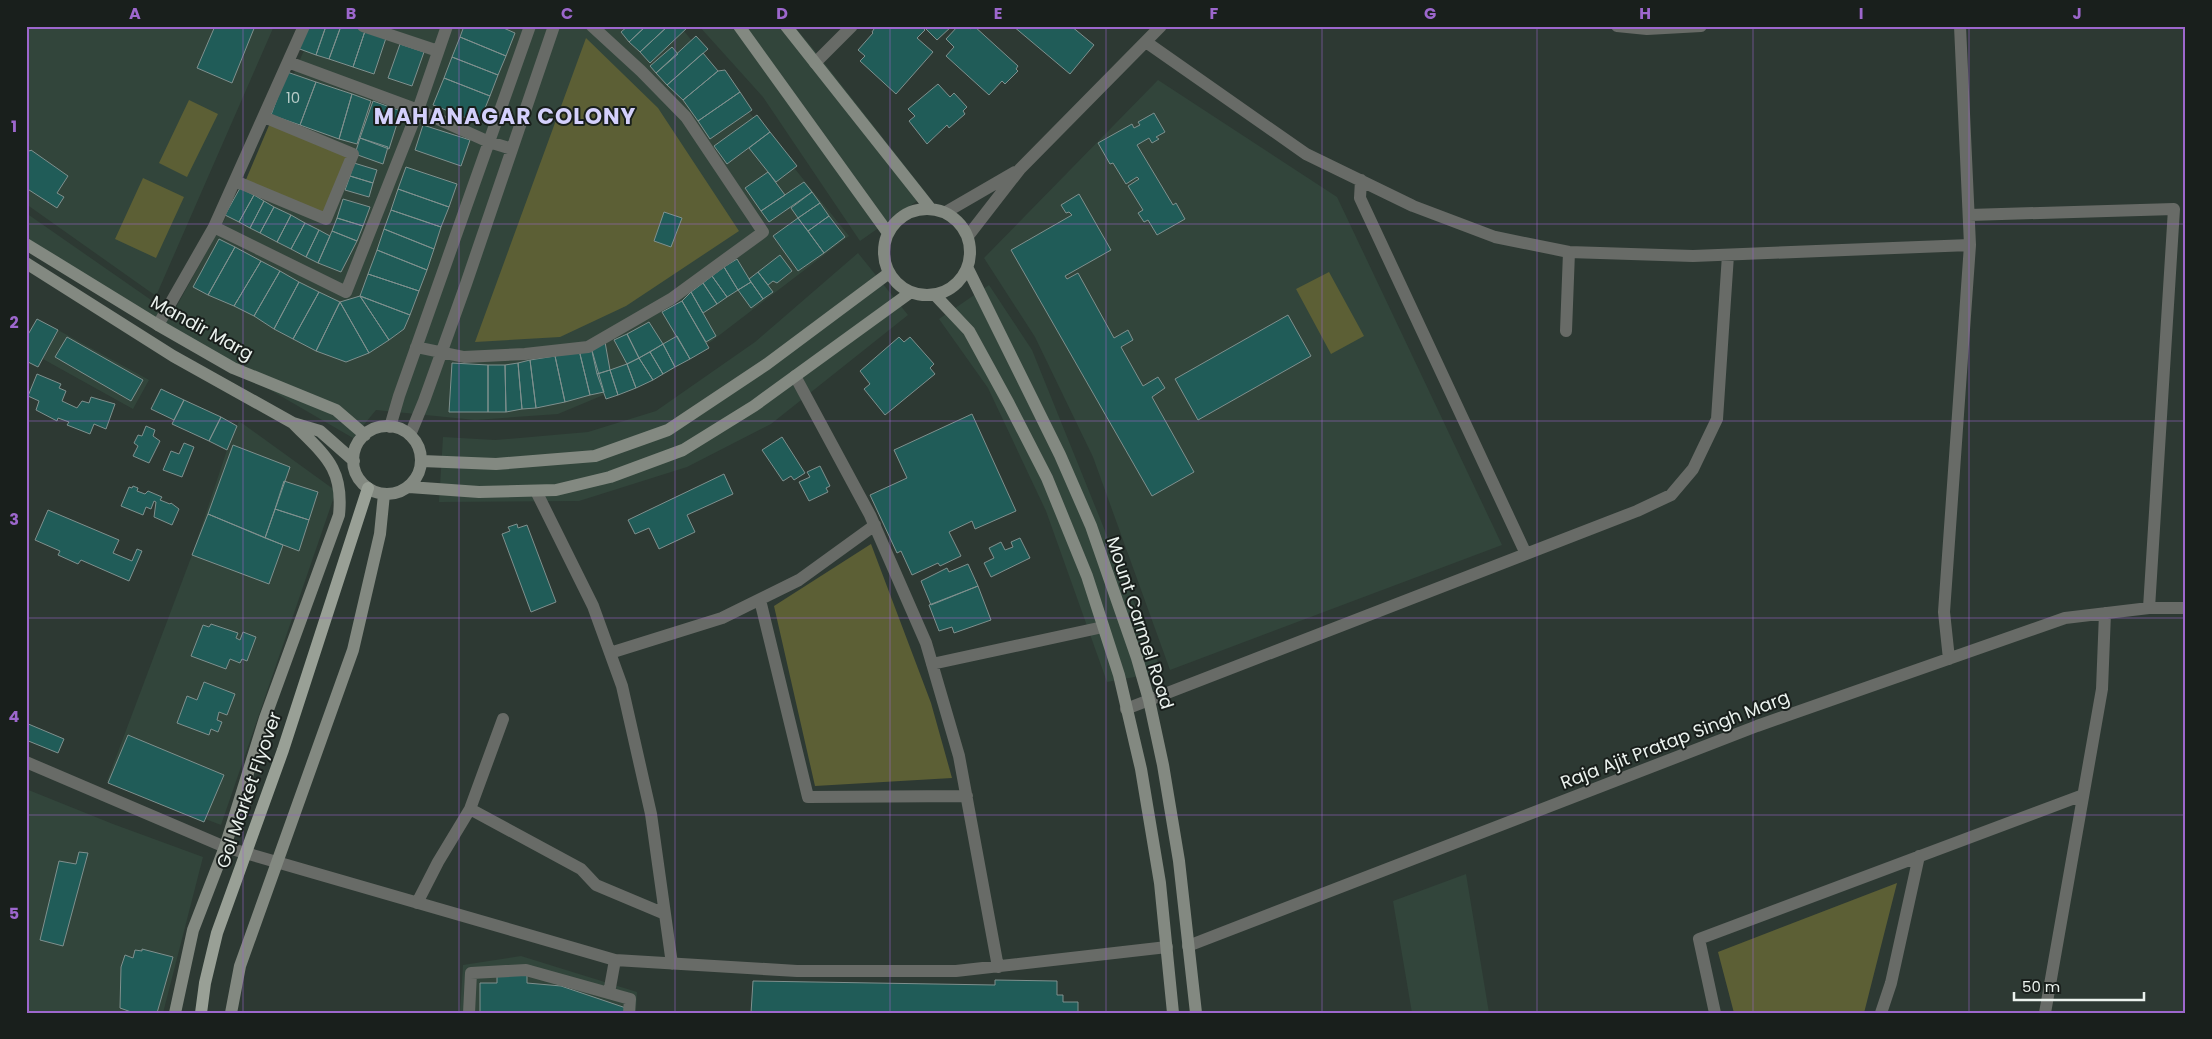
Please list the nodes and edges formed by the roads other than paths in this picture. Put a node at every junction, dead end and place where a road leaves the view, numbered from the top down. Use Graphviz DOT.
graph roads {
  1 [pos="304,26"];
  2 [pos="363,26"];
  3 [pos="447,26"];
  4 [pos="530,26"];
  5 [pos="554,26"];
  6 [pos="592,26"];
  7 [pos="739,26"];
  8 [pos="786,26"];
  9 [pos="852,26"];
  10 [pos="1161,26"];
  11 [pos="1617,26"];
  12 [pos="1701,26"];
  13 [pos="1960,26"];
  14 [pos="1146,42"];
  15 [pos="438,51"];
  16 [pos="288,62"];
  17 [pos="815,63"];
  18 [pos="418,110"];
  19 [pos="264,117"];
  20 [pos="489,142"];
  21 [pos="512,149"];
  22 [pos="1020,169"];
  23 [pos="1361,180"];
  24 [pos="235,181"];
  25 [pos="930,208"];
  26 [pos="946,212"];
  27 [pos="1969,215"];
  28 [pos="214,227"];
  29 [pos="888,233"];
  30 [pos="968,236"];
  31 [pos="26,244"];
  32 [pos="1970,245"];
  33 [pos="1569,252"];
  34 [pos="1728,255"];
  35 [pos="26,263"];
  36 [pos="968,269"];
  37 [pos="889,273"];
  38 [pos="911,292"];
  39 [pos="935,295"];
  40 [pos="158,325"];
  41 [pos="1566,332"];
  42 [pos="416,347"];
  43 [pos="441,353"];
  44 [pos="795,376"];
  45 [pos="293,423"];
  46 [pos="390,427"];
  47 [pos="410,434"];
  48 [pos="365,435"];
  49 [pos="354,461"];
  50 [pos="422,461"];
  51 [pos="409,487"];
  52 [pos="368,488"];
  53 [pos="536,491"];
  54 [pos="384,494"];
  55 [pos="875,525"];
  56 [pos="1526,554"];
  57 [pos="760,600"];
  58 [pos="2149,608"];
  59 [pos="2186,608"];
  60 [pos="2105,613"];
  61 [pos="1103,627"];
  62 [pos="610,653"];
  63 [pos="1949,659"];
  64 [pos="932,664"];
  65 [pos="1149,700"];
  66 [pos="1126,709"];
  67 [pos="503,719"];
  68 [pos="26,762"];
  69 [pos="2083,795"];
  70 [pos="967,796"];
  71 [pos="470,809"];
  72 [pos="225,847"];
  73 [pos="1919,856"];
  74 [pos="276,863"];
  75 [pos="417,903"];
  76 [pos="665,914"];
  77 [pos="1188,946"];
  78 [pos="1167,947"];
  79 [pos="615,960"];
  80 [pos="672,964"];
  81 [pos="998,967"];
  82 [pos="609,993"];
  83 [pos="175,1013"];
  84 [pos="201,1013"];
  85 [pos="231,1013"];
  86 [pos="469,1013"];
  87 [pos="629,1013"];
  88 [pos="1174,1013"];
  89 [pos="1196,1013"];
  90 [pos="1715,1013"];
  91 [pos="1882,1013"];
  92 [pos="2045,1013"];
  1 -- 16 [label="street"];
  2 -- 15 [label="street"];
  3 -- 15 [label="street"];
  4 -- 20 [label="street"];
  5 -- 21 [label="street"];
  6 -- 43 [label="street"];
  7 -- 29 [label="street"];
  8 -- 17 [label="street"];
  9 -- 17 [label="street"];
  10 -- 14 [label="street"];
  11 -- 12 [label="street"];
  13 -- 27 [label="street"];
  14 -- 22 [label="street"];
  14 -- 23 [label="street"];
  15 -- 18 [label="street"];
  16 -- 18 [label="street"];
  16 -- 19 [label="street"];
  17 -- 25 [label="street"];
  18 -- 20 [label="street"];
  18 -- 28 [label="street"];
  19 -- 24 [label="street"];
  19 -- 24 [label="street"];
  20 -- 21 [label="street"];
  20 -- 42 [label="street"];
  21 -- 43 [label="street"];
  22 -- 26 [label="street"];
  22 -- 30 [label="street"];
  23 -- 33 [label="street"];
  23 -- 56 [label="street"];
  24 -- 28 [label="street"];
  25 -- 26 [label="street"];
  25 -- 29 [label="street"];
  26 -- 30 [label="street"];
  27 -- 32 [label="street"];
  27 -- 58 [label="street"];
  28 -- 40 [label="street"];
  29 -- 37 [label="street"];
  30 -- 36 [label="street"];
  31 -- 40 [label="street, Mandir Marg"];
  32 -- 34 [label="street"];
  32 -- 63 [label="street"];
  33 -- 34 [label="street"];
  33 -- 41 [label="street"];
  34 -- 56 [label="street"];
  35 -- 45 [label="street"];
  36 -- 39 [label="street"];
  36 -- 65 [label="street, Mount Carmel Road"];
  37 -- 38 [label="street"];
  37 -- 50 [label="street"];
  38 -- 39 [label="street"];
  38 -- 44 [label="street"];
  39 -- 61 [label="street"];
  40 -- 48 [label="street, Mandir Marg"];
  42 -- 43 [label="street"];
  42 -- 46 [label="street"];
  43 -- 47 [label="street"];
  44 -- 53 [label="street"];
  44 -- 55 [label="street"];
  45 -- 49 [label="street"];
  45 -- 72 [label="street"];
  46 -- 47 [label="street"];
  46 -- 48 [label="street"];
  47 -- 50 [label="street"];
  48 -- 49 [label="street"];
  49 -- 52 [label="street"];
  50 -- 51 [label="street"];
  51 -- 53 [label="street"];
  51 -- 54 [label="street"];
  52 -- 54 [label="street"];
  52 -- 84 [label="main road, Gol Market Flyover"];
  53 -- 62 [label="street"];
  54 -- 74 [label="street"];
  55 -- 57 [label="street"];
  55 -- 64 [label="street"];
  56 -- 65 [label="street"];
  57 -- 62 [label="street"];
  57 -- 70 [label="street"];
  58 -- 59 [label="street, Raja Ajit Pratap Singh Marg"];
  58 -- 60 [label="street, Raja Ajit Pratap Singh Marg"];
  60 -- 63 [label="street, Raja Ajit Pratap Singh Marg"];
  60 -- 69 [label="street"];
  61 -- 64 [label="street"];
  61 -- 66 [label="street"];
  62 -- 76 [label="street"];
  63 -- 77 [label="street, Raja Ajit Pratap Singh Marg"];
  64 -- 70 [label="street"];
  65 -- 66 [label="street"];
  65 -- 77 [label="street, Mount Carmel Road"];
  66 -- 78 [label="street"];
  67 -- 71 [label="street"];
  68 -- 72 [label="street"];
  69 -- 73 [label="street"];
  69 -- 92 [label="street"];
  70 -- 81 [label="street"];
  71 -- 75 [label="street"];
  71 -- 76 [label="street"];
  72 -- 74 [label="street"];
  72 -- 83 [label="street"];
  73 -- 90 [label="street"];
  73 -- 91 [label="street"];
  74 -- 75 [label="street"];
  74 -- 85 [label="street"];
  75 -- 79 [label="street"];
  76 -- 80 [label="street"];
  77 -- 89 [label="street, Mount Carmel Road"];
  78 -- 81 [label="street"];
  78 -- 88 [label="street"];
  79 -- 80 [label="street"];
  79 -- 82 [label="street"];
  80 -- 81 [label="street"];
  82 -- 86 [label="street"];
  82 -- 87 [label="street"];
}
